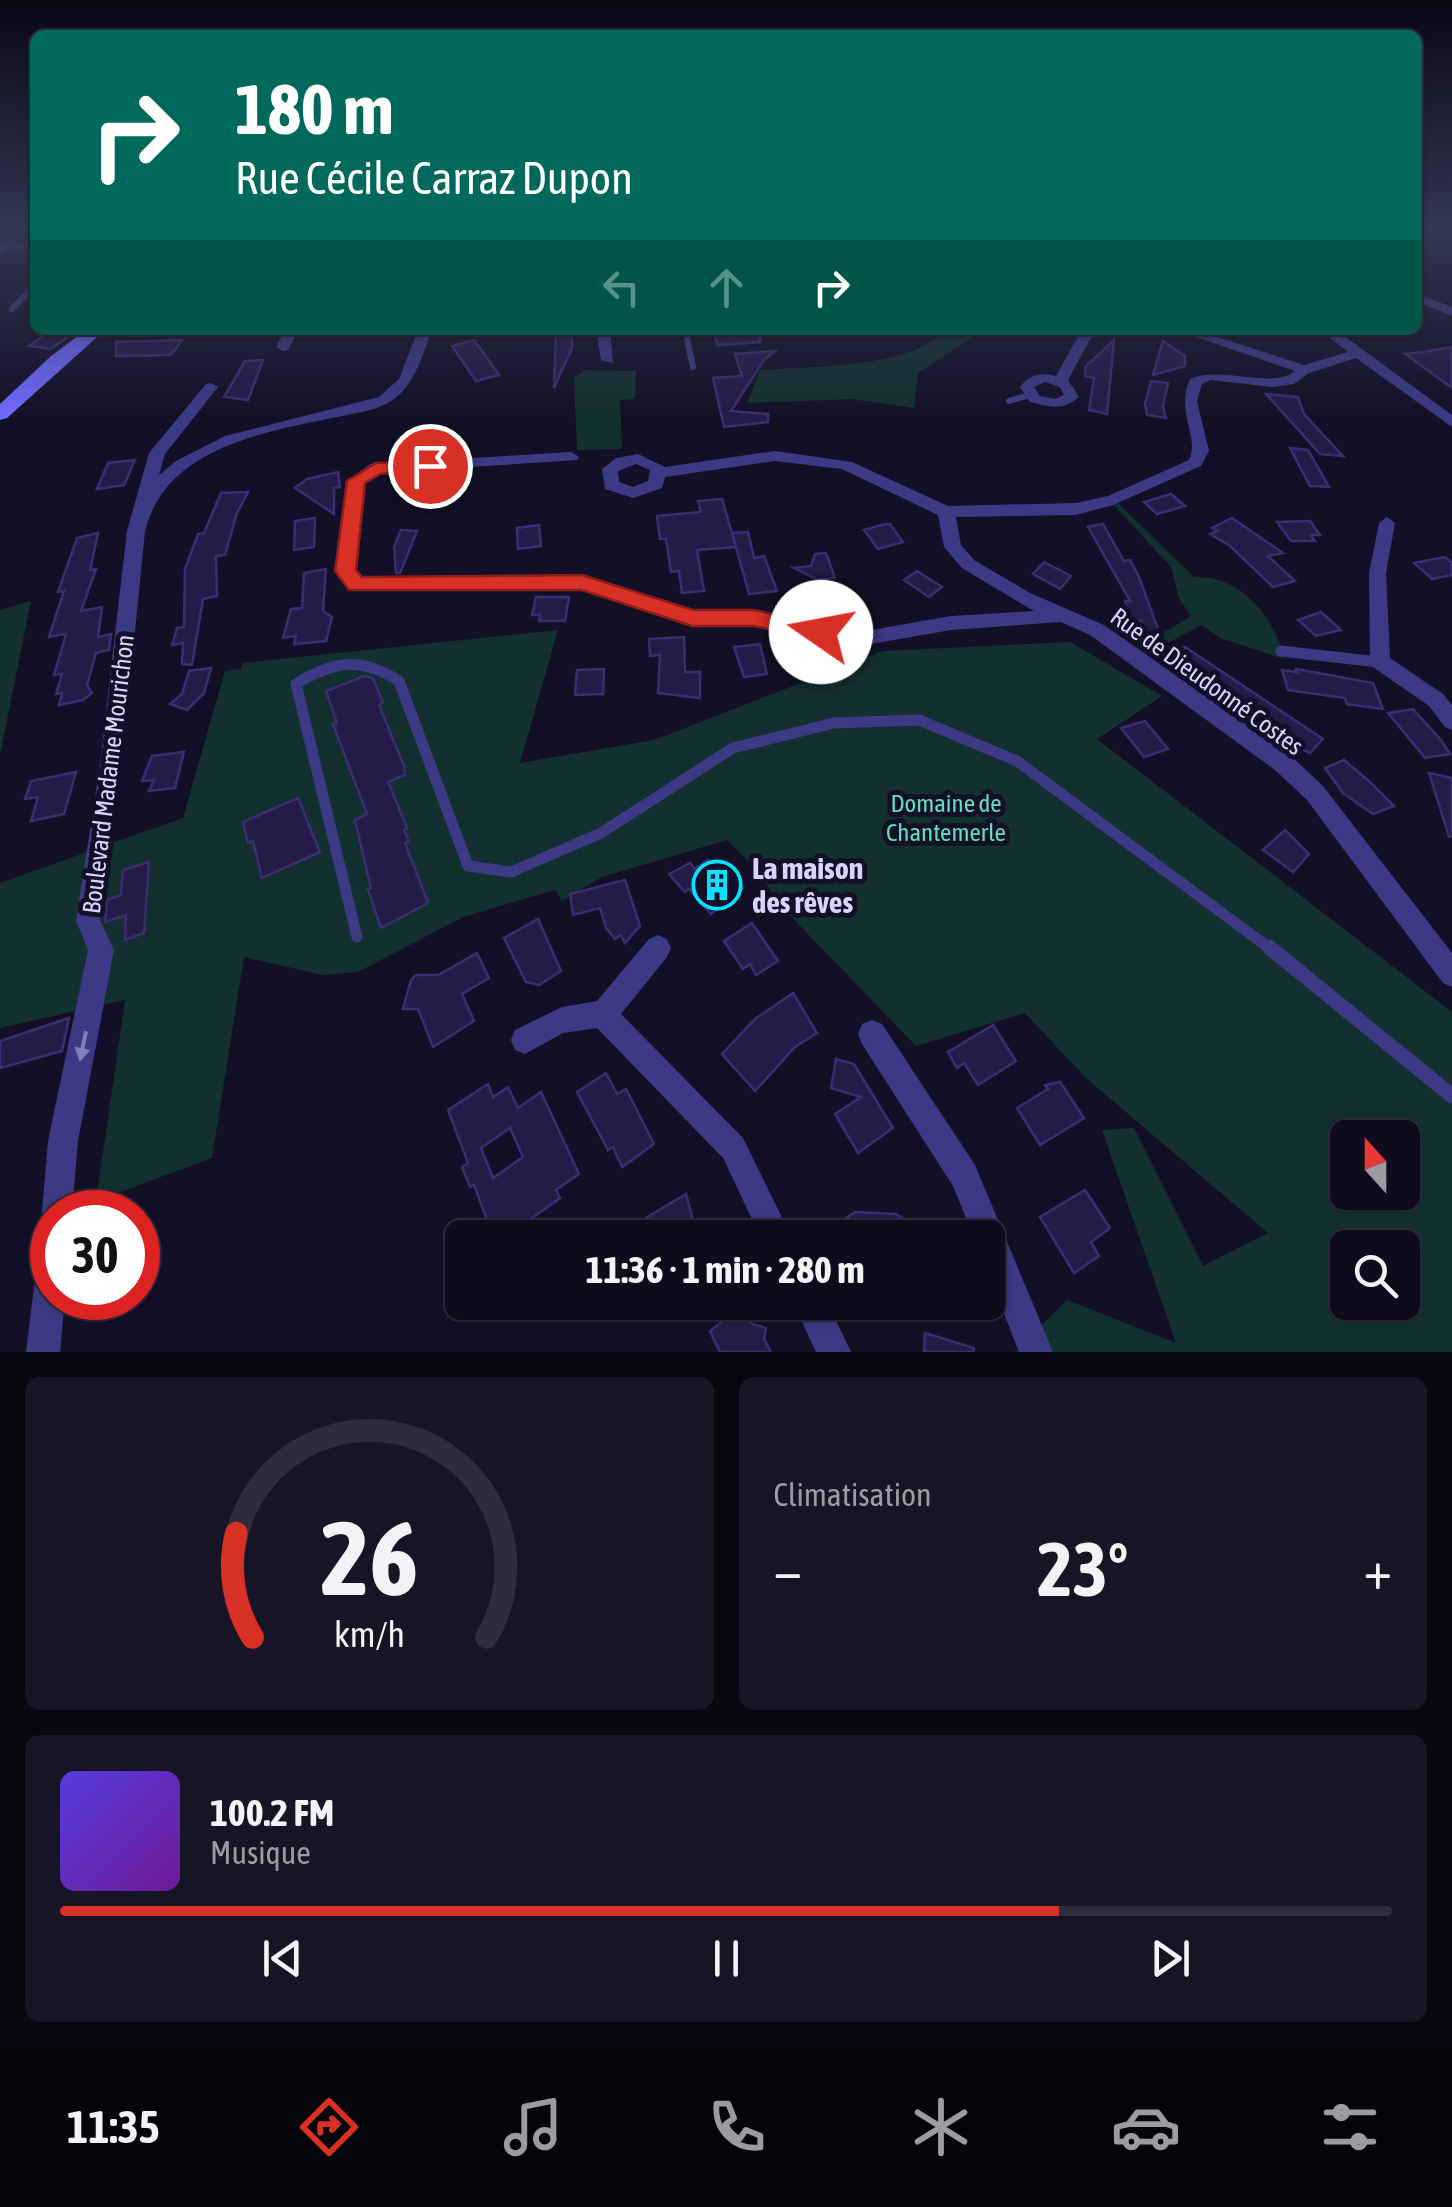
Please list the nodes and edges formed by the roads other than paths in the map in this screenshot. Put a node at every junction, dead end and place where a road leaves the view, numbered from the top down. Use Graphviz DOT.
graph roads {
  1 [pos="29,291"];
  2 [pos="1422,300"];
  3 [pos="12,309"];
  4 [pos="1452,312"];
  5 [pos="90,335"];
  6 [pos="289,335"];
  7 [pos="423,335"];
  8 [pos="605,335"];
  9 [pos="685,335"];
  10 [pos="1088,335"];
  11 [pos="1198,335"];
  12 [pos="1332,335"];
  13 [pos="283,347"];
  14 [pos="1356,357"];
  15 [pos="608,360"];
  16 [pos="693,367"];
  17 [pos="1304,370"];
  18 [pos="1060,381"];
  19 [pos="210,387"];
  20 [pos="1030,395"];
  21 [pos="1009,401"];
  22 [pos="0,414"];
  23 [pos="1452,422"];
  24 [pos="571,457"];
  25 [pos="660,473"];
  26 [pos="140,510"];
  27 [pos="946,512"];
  28 [pos="1387,523"];
  29 [pos="1060,616"];
  30 [pos="1281,651"];
  31 [pos="1380,662"];
  32 [pos="1452,721"];
  33 [pos="357,937"];
  34 [pos="658,948"];
  35 [pos="1452,974"];
  36 [pos="604,1015"];
  37 [pos="872,1034"];
  38 [pos="525,1040"];
  39 [pos="1452,1096"];
  40 [pos="59,1190"];
  41 [pos="768,1220"];
  42 [pos="47,1320"];
  43 [pos="818,1320"];
  44 [pos="43,1352"];
  45 [pos="834,1352"];
  46 [pos="1036,1352"];
  1 -- 3 [label="lane"];
  2 -- 4 [label="street"];
  5 -- 22 [label="street"];
  6 -- 13 [label="street"];
  7 -- 26 [label="street"];
  8 -- 15 [label="street"];
  9 -- 16 [label="lane"];
  10 -- 18 [label="street"];
  11 -- 17 [label="street"];
  12 -- 14 [label="street"];
  14 -- 17 [label="street"];
  14 -- 23 [label="street"];
  17 -- 27 [label="street"];
  18 -- 20 [label="street"];
  18 -- 20 [label="street"];
  19 -- 26 [label="street, Boulevard Madame Mourichon"];
  20 -- 21 [label="lane"];
  24 -- 29 [label="street"];
  25 -- 27 [label="street"];
  26 -- 40 [label="street, Boulevard Madame Mourichon, one-way"];
  27 -- 29 [label="street, Rue de Dieudonné Costes"];
  28 -- 31 [label="street"];
  29 -- 35 [label="street, Rue de Dieudonné Costes"];
  30 -- 31 [label="lane"];
  31 -- 32 [label="street"];
  33 -- 39 [label="lane"];
  34 -- 36 [label="street"];
  36 -- 38 [label="street"];
  36 -- 41 [label="street"];
  37 -- 46 [label="street"];
  42 -- 44 [label="street"];
  43 -- 45 [label="street"];
}
